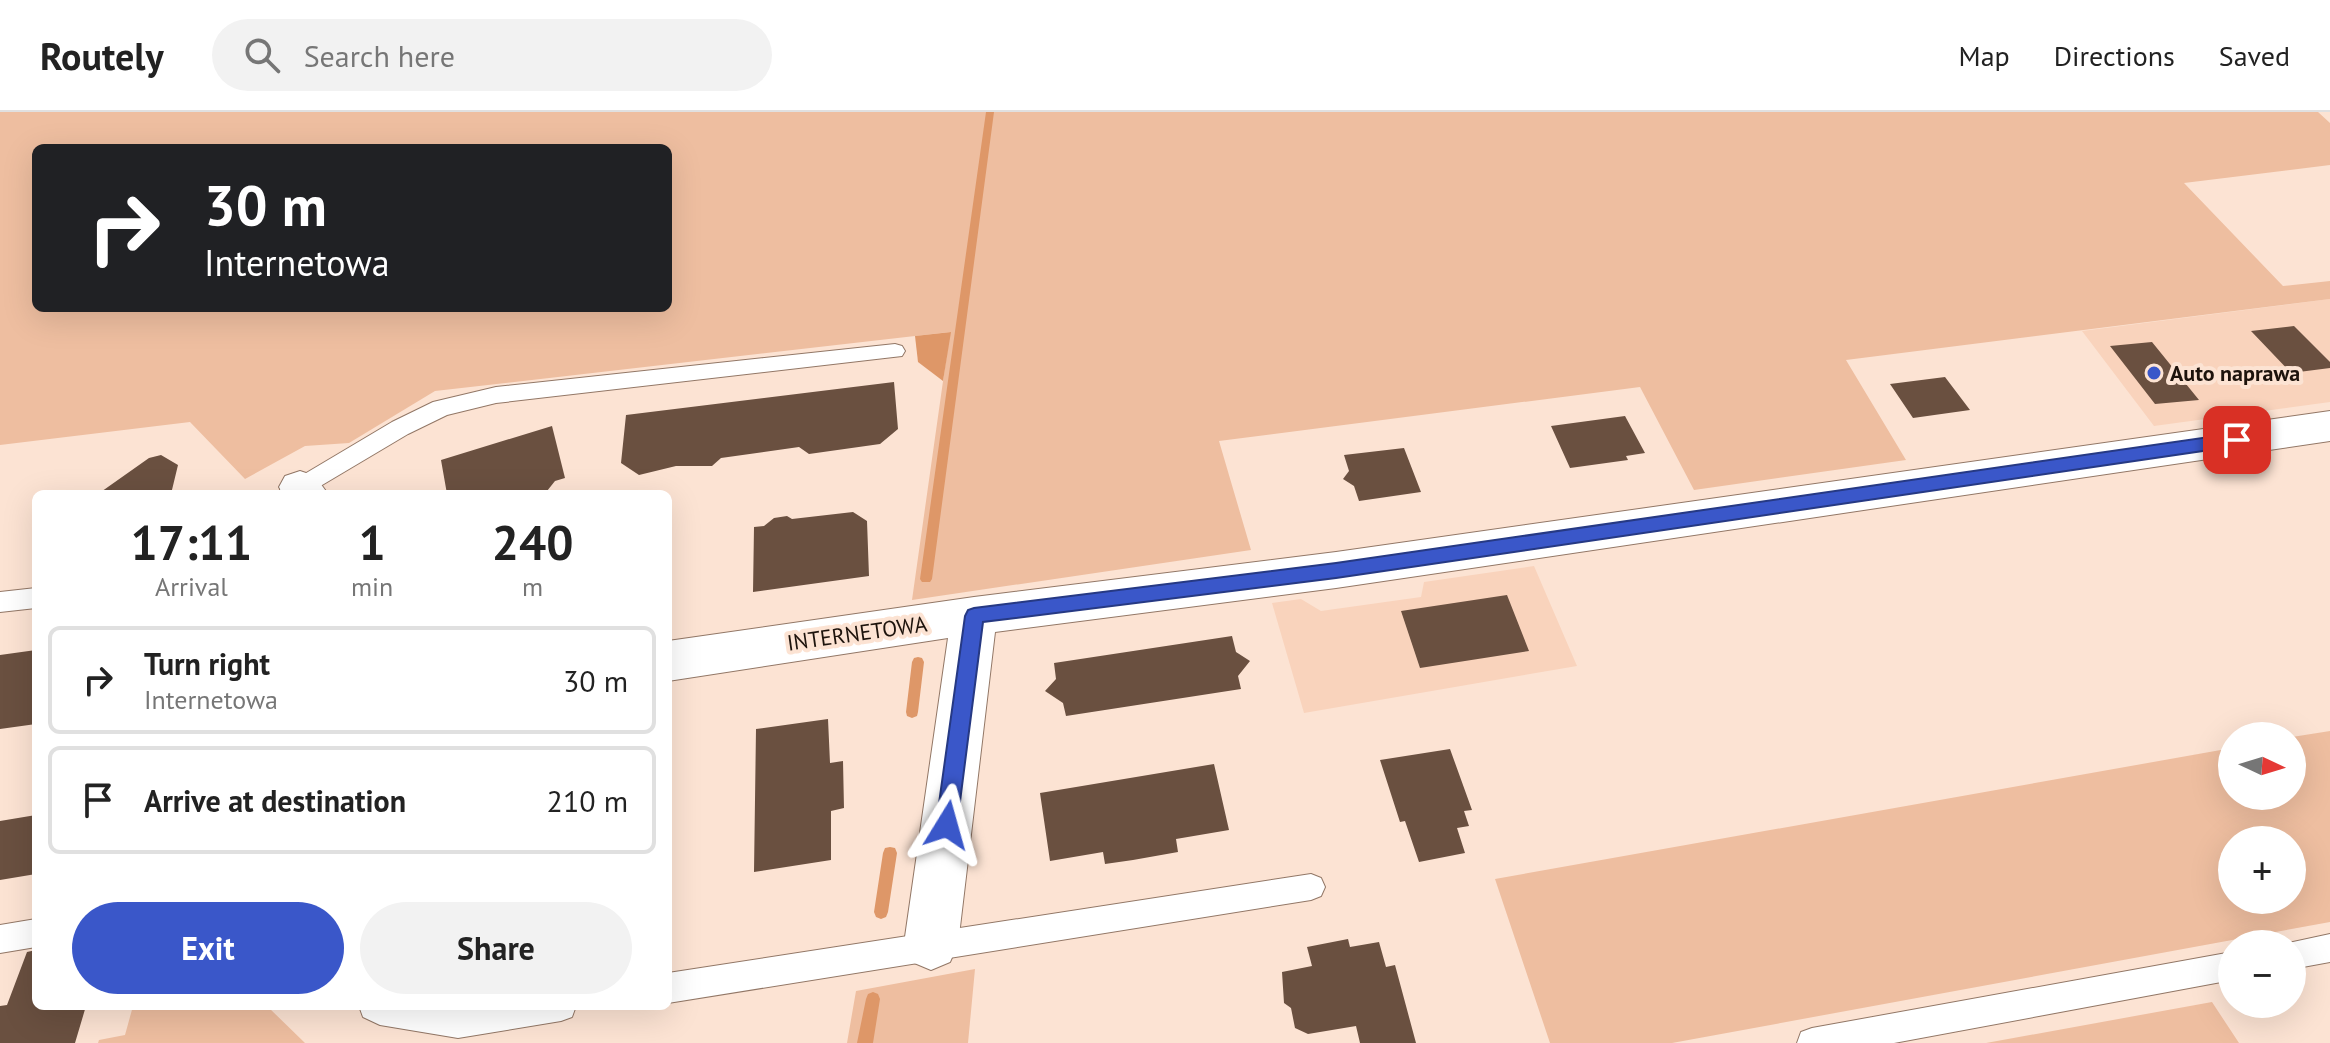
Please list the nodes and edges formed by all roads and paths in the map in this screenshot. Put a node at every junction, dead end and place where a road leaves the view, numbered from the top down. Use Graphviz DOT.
graph roads {
  1 [pos="895,351"];
  2 [pos="2330,426"];
  3 [pos="302,490"];
  4 [pos="32,598"];
  5 [pos="0,602"];
  6 [pos="974,616"];
  7 [pos="672,660"];
  8 [pos="1311,887"];
  9 [pos="32,934"];
  10 [pos="0,939"];
  11 [pos="931,944"];
  12 [pos="2330,948"];
  13 [pos="2306,952"];
  14 [pos="2218,969"];
  15 [pos="672,987"];
  16 [pos="380,1010"];
  17 [pos="537,1010"];
  18 [pos="1812,1043"];
  1 -- 3 [label="lane"];
  2 -- 6 [label="street, INTERNETOWA"];
  4 -- 5 [label="lane"];
  6 -- 7 [label="street, INTERNETOWA"];
  6 -- 11 [label="street"];
  8 -- 11 [label="lane"];
  9 -- 10 [label="lane"];
  11 -- 15 [label="lane"];
  12 -- 13 [label="lane"];
  14 -- 18 [label="lane"];
  16 -- 17 [label="lane"];
}
